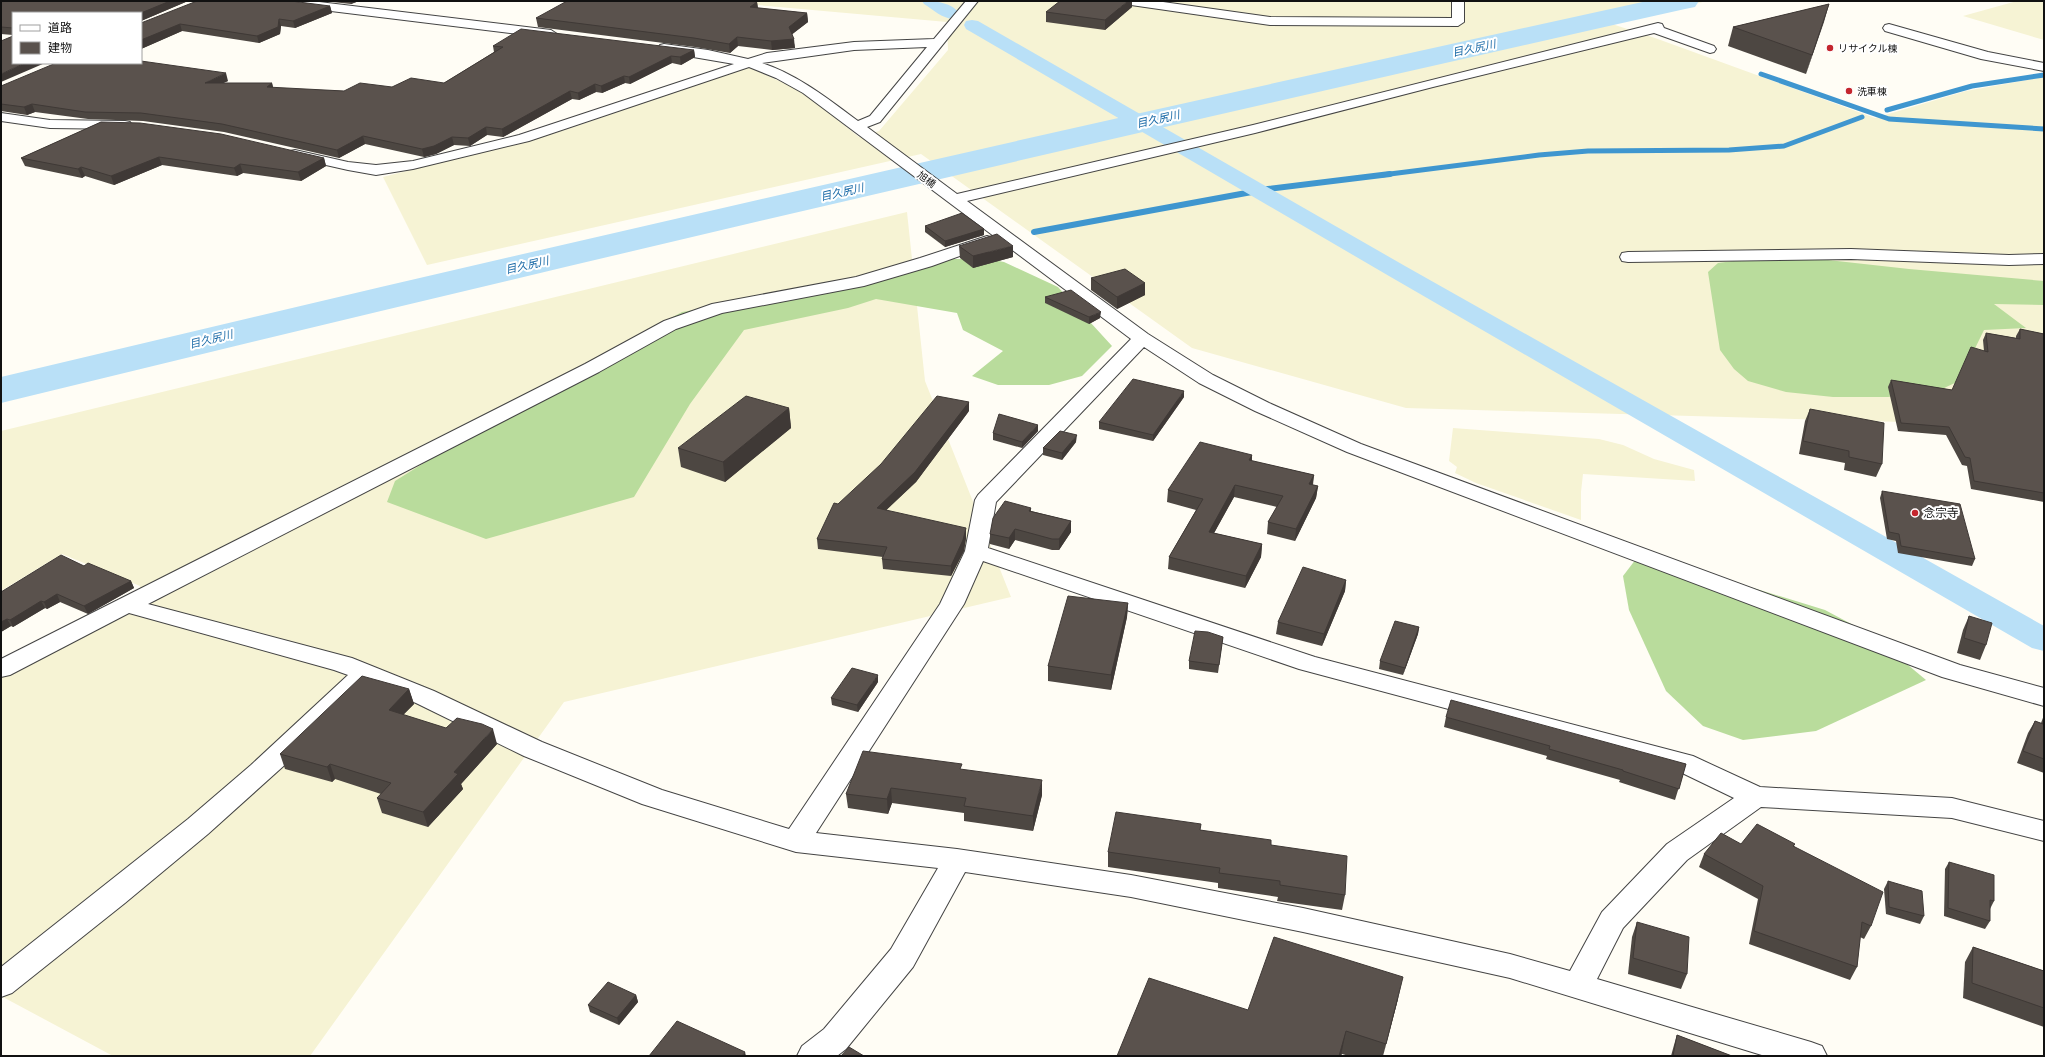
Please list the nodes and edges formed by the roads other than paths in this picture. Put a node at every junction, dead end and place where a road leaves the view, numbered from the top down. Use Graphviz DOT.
graph roads {
  1 [pos="282,1"];
  2 [pos="972,1"];
  3 [pos="1131,1"];
  4 [pos="1458,1"];
  5 [pos="1889,28"];
  6 [pos="566,36"];
  7 [pos="938,43"];
  8 [pos="651,46"];
  9 [pos="1710,49"];
  10 [pos="744,63"];
  11 [pos="2044,67"];
  12 [pos="1,117"];
  13 [pos="136,126"];
  14 [pos="857,126"];
  15 [pos="285,152"];
  16 [pos="952,198"];
  17 [pos="1003,236"];
  18 [pos="1628,256"];
  19 [pos="2044,259"];
  20 [pos="1142,338"];
  21 [pos="976,551"];
  22 [pos="126,605"];
  23 [pos="1,669"];
  24 [pos="365,673"];
  25 [pos="2044,697"];
  26 [pos="1756,797"];
  27 [pos="2044,831"];
  28 [pos="796,841"];
  29 [pos="957,860"];
  30 [pos="1,984"];
  31 [pos="1578,985"];
  32 [pos="813,1056"];
  33 [pos="1811,1056"];
  1 -- 6 [label="street"];
  2 -- 7 [label="street"];
  3 -- 4 [label="street"];
  5 -- 11 [label="street"];
  7 -- 10 [label="street"];
  7 -- 14 [label="street"];
  8 -- 10 [label="street, 旭橋"];
  9 -- 16 [label="street"];
  10 -- 14 [label="street, 旭橋"];
  10 -- 15 [label="street"];
  12 -- 13 [label="street"];
  14 -- 16 [label="street, 旭橋"];
  16 -- 17 [label="street, 旭橋"];
  17 -- 20 [label="street, 旭橋"];
  17 -- 22 [label="street"];
  18 -- 19 [label="street"];
  20 -- 21 [label="street"];
  20 -- 25 [label="street, 旭橋"];
  21 -- 26 [label="street"];
  21 -- 28 [label="street"];
  22 -- 23 [label="street"];
  22 -- 24 [label="street"];
  24 -- 28 [label="street"];
  24 -- 30 [label="street"];
  26 -- 27 [label="street"];
  26 -- 31 [label="street"];
  28 -- 29 [label="street"];
  29 -- 31 [label="street"];
  29 -- 32 [label="street"];
  31 -- 33 [label="street"];
}
